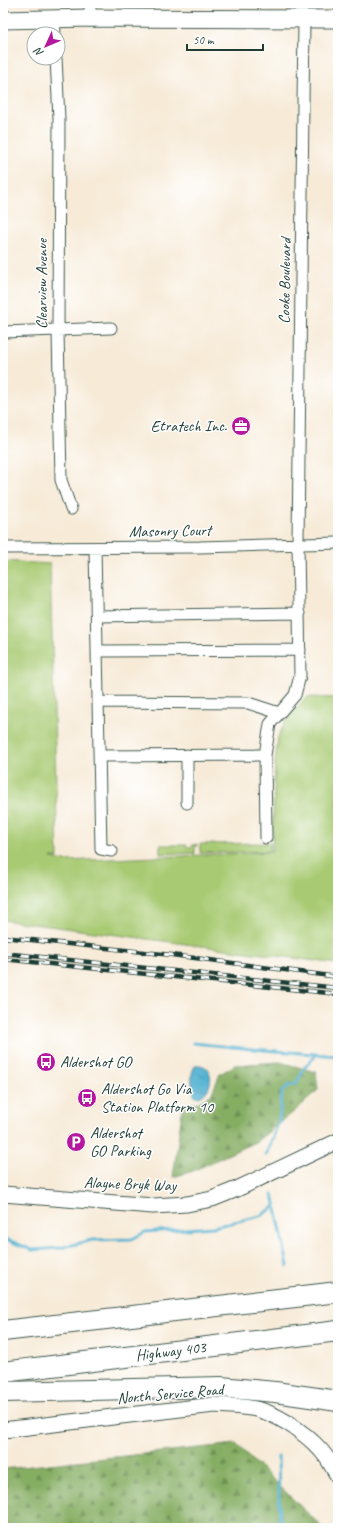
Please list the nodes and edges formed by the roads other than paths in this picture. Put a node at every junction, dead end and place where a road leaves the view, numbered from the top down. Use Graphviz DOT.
graph roads {
  1 [pos="90,10"];
  2 [pos="304,19"];
  3 [pos="338,19"];
  4 [pos="3,20"];
  5 [pos="48,26"];
  6 [pos="57,26"];
  7 [pos="57,66"];
  8 [pos="111,328"];
  9 [pos="58,330"];
  10 [pos="3,332"];
  11 [pos="71,509"];
  12 [pos="298,543"];
  13 [pos="338,543"];
  14 [pos="3,548"];
  15 [pos="95,548"];
  16 [pos="300,613"];
  17 [pos="97,616"];
  18 [pos="300,650"];
  19 [pos="97,651"];
  20 [pos="98,702"];
  21 [pos="279,713"];
  22 [pos="187,755"];
  23 [pos="265,755"];
  24 [pos="99,756"];
  25 [pos="187,803"];
  26 [pos="266,838"];
  27 [pos="112,851"];
  28 [pos="338,1141"];
  29 [pos="3,1194"];
  30 [pos="338,1292"];
  31 [pos="3,1331"];
  32 [pos="338,1331"];
  33 [pos="3,1372"];
  34 [pos="3,1392"];
  35 [pos="338,1401"];
  36 [pos="3,1430"];
  37 [pos="338,1476"];
  1 -- 2 [label="main road"];
  1 -- 6 [label="main road"];
  2 -- 3 [label="main road"];
  2 -- 12 [label="street, Cooke Boulevard"];
  4 -- 5 [label="main road"];
  7 -- 9 [label="street, Clearview Avenue"];
  8 -- 9 [label="street"];
  9 -- 10 [label="street"];
  9 -- 11 [label="street, Clearview Avenue"];
  12 -- 13 [label="street, Masonry Court"];
  12 -- 15 [label="street, Masonry Court"];
  12 -- 16 [label="street, Cooke Boulevard"];
  14 -- 15 [label="street, Masonry Court"];
  15 -- 17 [label="street"];
  16 -- 17 [label="street"];
  16 -- 18 [label="street, Cooke Boulevard"];
  17 -- 19 [label="street"];
  18 -- 19 [label="street"];
  18 -- 21 [label="street, Cooke Boulevard"];
  19 -- 20 [label="street"];
  20 -- 21 [label="street"];
  20 -- 24 [label="street"];
  21 -- 23 [label="street, Cooke Boulevard"];
  22 -- 23 [label="street"];
  22 -- 24 [label="street"];
  22 -- 25 [label="street"];
  23 -- 26 [label="street, Cooke Boulevard"];
  24 -- 27 [label="street"];
  28 -- 29 [label="street, Alayne Bryk Way"];
  30 -- 31 [label="highway"];
  32 -- 33 [label="highway, Highway 403"];
  34 -- 35 [label="highway"];
  36 -- 37 [label="street, North Service Road"];
}
